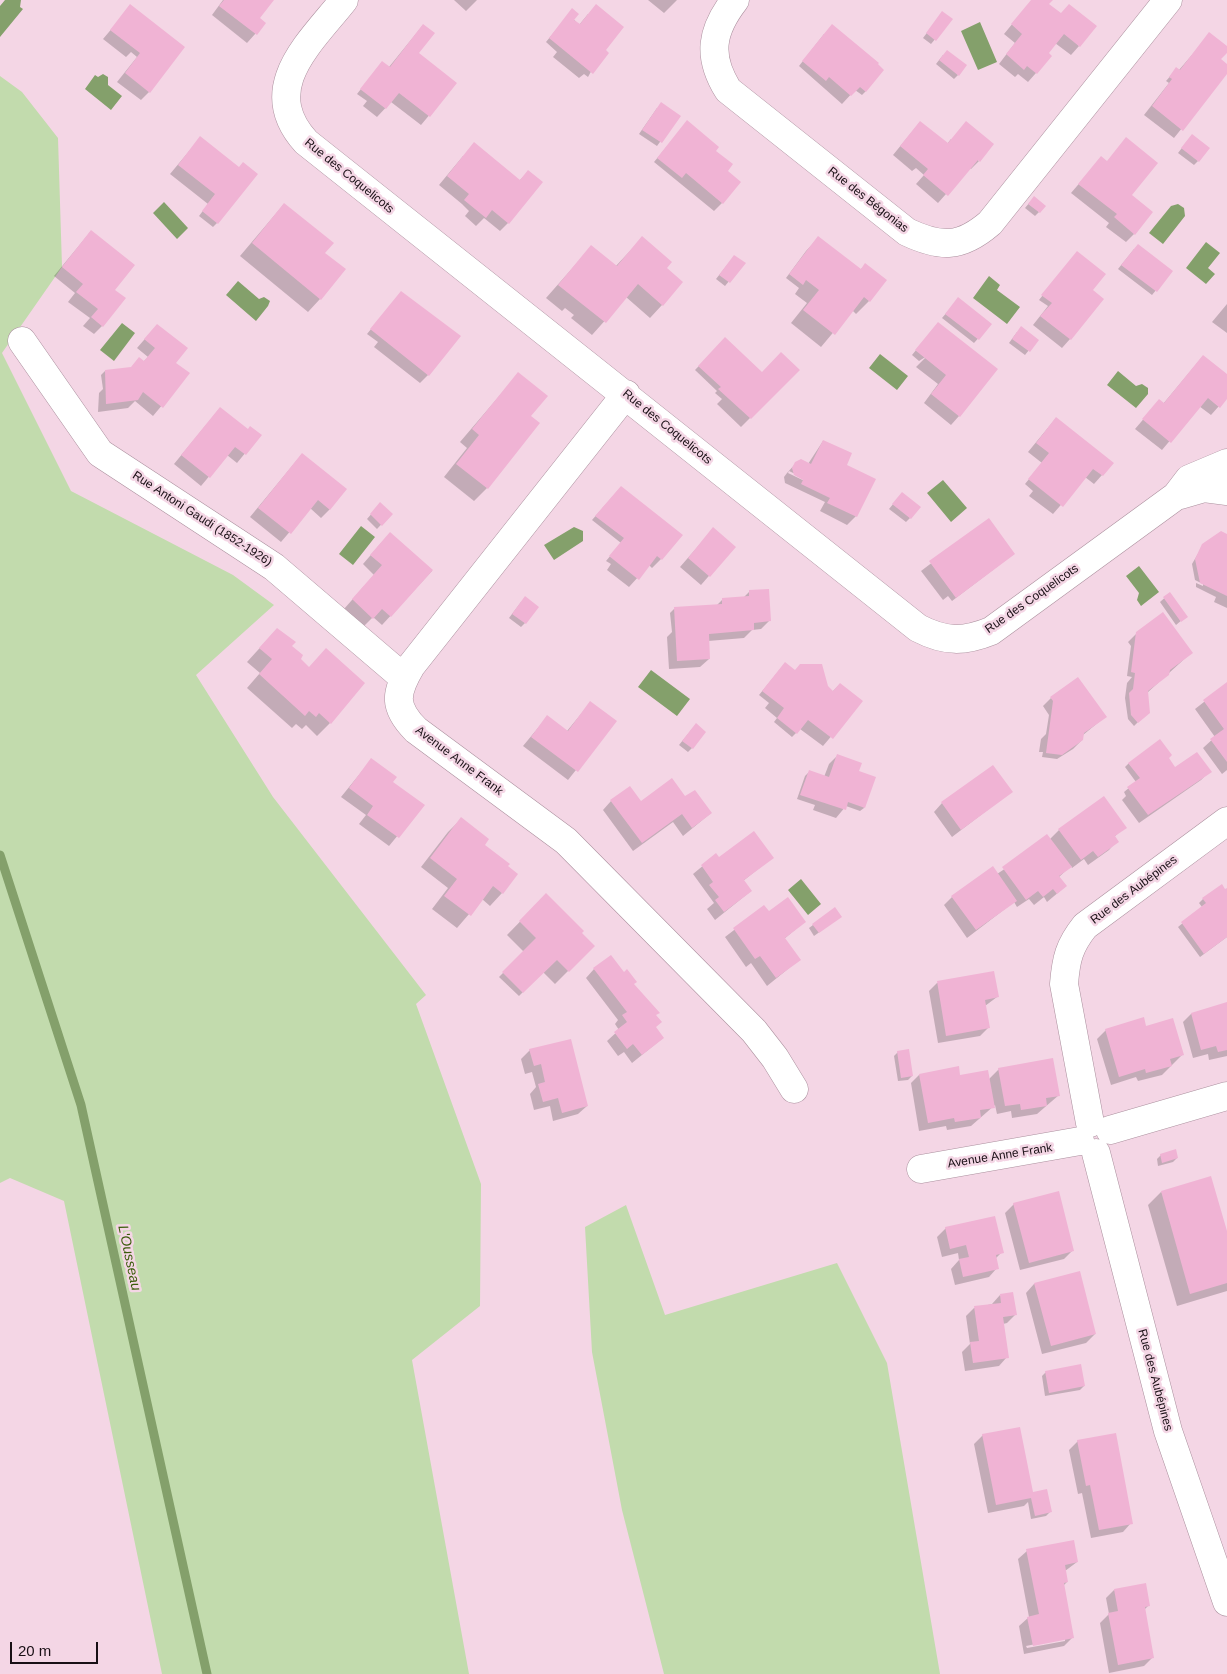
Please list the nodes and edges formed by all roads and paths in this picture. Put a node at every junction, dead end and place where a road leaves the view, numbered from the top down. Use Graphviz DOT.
graph roads {
  1 [pos="344,0"];
  2 [pos="735,0"];
  3 [pos="1168,0"];
  4 [pos="22,341"];
  5 [pos="626,394"];
  6 [pos="1227,463"];
  7 [pos="1227,491"];
  8 [pos="1176,496"];
  9 [pos="404,678"];
  10 [pos="1227,821"];
  11 [pos="794,1089"];
  12 [pos="1227,1096"];
  13 [pos="1094,1137"];
  14 [pos="920,1169"];
  15 [pos="1227,1602"];
  1 -- 5 [label="street, Rue des Coquelicots"];
  2 -- 3 [label="street, Rue des Bégonias"];
  4 -- 9 [label="street, Rue Antoni Gaudi (1852-1926)"];
  5 -- 8 [label="street, Rue des Coquelicots"];
  5 -- 9 [label="street, Avenue Anne Frank"];
  6 -- 8 [label="street, Rue des Coquelicots"];
  7 -- 8 [label="street, Rue des Coquelicots"];
  9 -- 11 [label="street, Avenue Anne Frank"];
  10 -- 13 [label="street, Rue des Aubépines"];
  12 -- 13 [label="street, Avenue Anne Frank"];
  13 -- 14 [label="street, Avenue Anne Frank"];
  13 -- 15 [label="street, Rue des Aubépines"];
}
